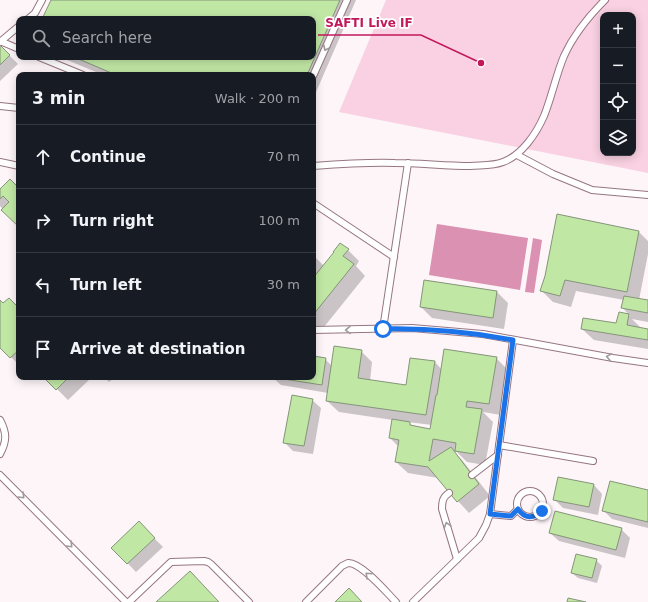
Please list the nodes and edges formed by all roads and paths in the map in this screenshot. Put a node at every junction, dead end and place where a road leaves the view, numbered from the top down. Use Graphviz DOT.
graph roads {
  1 [pos="42,0"];
  2 [pos="347,0"];
  3 [pos="606,0"];
  4 [pos="32,16"];
  5 [pos="16,29"];
  6 [pos="0,42"];
  7 [pos="16,48"];
  8 [pos="46,60"];
  9 [pos="76,72"];
  10 [pos="315,72"];
  11 [pos="0,106"];
  12 [pos="16,108"];
  13 [pos="518,155"];
  14 [pos="0,162"];
  15 [pos="408,163"];
  16 [pos="16,165"];
  17 [pos="316,166"];
  18 [pos="648,195"];
  19 [pos="316,204"];
  20 [pos="394,257"];
  21 [pos="383,329"];
  22 [pos="316,330"];
  23 [pos="513,340"];
  24 [pos="648,363"];
  25 [pos="0,420"];
  26 [pos="499,445"];
  27 [pos="0,454"];
  28 [pos="498,455"];
  29 [pos="593,462"];
  30 [pos="0,475"];
  31 [pos="472,475"];
  32 [pos="449,492"];
  33 [pos="518,509"];
  34 [pos="490,514"];
  35 [pos="457,559"];
  36 [pos="128,602"];
  37 [pos="249,602"];
  38 [pos="306,602"];
  39 [pos="396,602"];
  40 [pos="413,602"];
  1 -- 4 [label="lane"];
  2 -- 10 [label="lane, one-way"];
  3 -- 13 [label="lane"];
  5 -- 6 [label="lane"];
  6 -- 7 [label="lane"];
  8 -- 9 [label="lane"];
  11 -- 12 [label="lane"];
  13 -- 15 [label="lane"];
  13 -- 18 [label="lane"];
  14 -- 16 [label="lane"];
  15 -- 17 [label="lane"];
  15 -- 20 [label="lane"];
  19 -- 20 [label="lane"];
  20 -- 21 [label="lane"];
  21 -- 22 [label="lane, one-way"];
  21 -- 23 [label="lane"];
  24 -- 23 [label="lane, one-way"];
  23 -- 26 [label="lane"];
  25 -- 27 [label="lane"];
  26 -- 28 [label="lane"];
  26 -- 29 [label="lane"];
  28 -- 31 [label="lane"];
  28 -- 34 [label="lane"];
  30 -- 36 [label="lane, one-way"];
  35 -- 32 [label="lane, one-way"];
  33 -- 33 [label="lane"];
  33 -- 34 [label="lane"];
  34 -- 35 [label="lane"];
  35 -- 40 [label="lane"];
  36 -- 37 [label="lane"];
  39 -- 38 [label="lane, one-way"];
}
